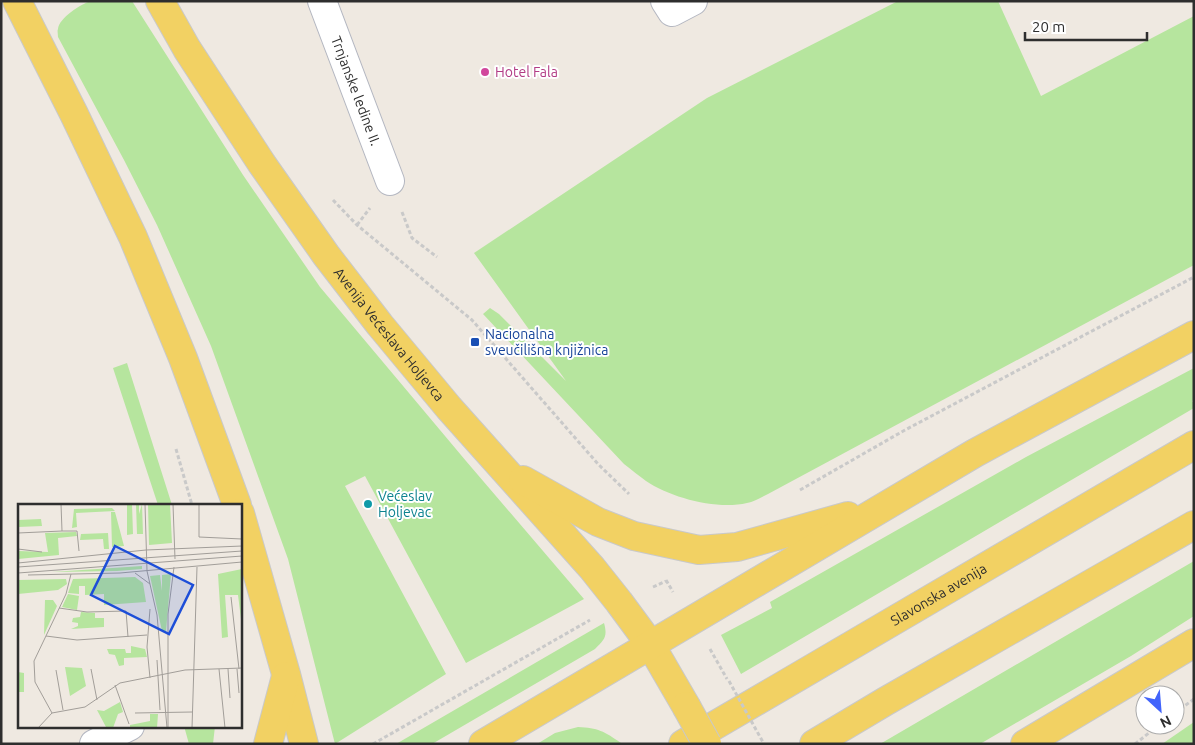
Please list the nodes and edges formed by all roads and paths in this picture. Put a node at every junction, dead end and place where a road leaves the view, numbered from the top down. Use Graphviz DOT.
graph roads {
  1 [pos="17,1"];
  2 [pos="160,1"];
  3 [pos="322,1"];
  4 [pos="666,1"];
  5 [pos="693,1"];
  6 [pos="390,181"];
  7 [pos="357,225"];
  8 [pos="437,257"];
  9 [pos="1194,277"];
  10 [pos="1194,335"];
  11 [pos="1194,445"];
  12 [pos="503,469"];
  13 [pos="797,492"];
  14 [pos="633,498"];
  15 [pos="890,503"];
  16 [pos="237,504"];
  17 [pos="241,516"];
  18 [pos="1194,525"];
  19 [pos="666,581"];
  20 [pos="651,588"];
  21 [pos="595,617"];
  22 [pos="706,642"];
  23 [pos="650,644"];
  24 [pos="1194,644"];
  25 [pos="286,674"];
  26 [pos="126,728"];
  27 [pos="1147,735"];
  28 [pos="94,744"];
  29 [pos="268,744"];
  30 [pos="304,744"];
  31 [pos="373,744"];
  32 [pos="483,744"];
  33 [pos="683,744"];
  34 [pos="707,744"];
  35 [pos="764,744"];
  36 [pos="814,744"];
  37 [pos="1025,744"];
  38 [pos="1136,744"];
  1 -- 16 [label="main road"];
  2 -- 12 [label="main road, Avenija Većeslava Holjevca"];
  3 -- 6 [label="street, Trnjanske ledine II."];
  4 -- 5 [label="street"];
  6 -- 8 [label="path"];
  7 -- 14 [label="path"];
  9 -- 13 [label="path"];
  10 -- 15 [label="main road"];
  11 -- 33 [label="main road, Slavonska avenija"];
  12 -- 15 [label="main road"];
  12 -- 23 [label="main road, Avenija Većeslava Holjevca"];
  15 -- 23 [label="main road"];
  17 -- 25 [label="main road"];
  18 -- 36 [label="main road"];
  19 -- 20 [label="path"];
  21 -- 31 [label="path"];
  22 -- 35 [label="path, bridge"];
  23 -- 32 [label="main road"];
  23 -- 34 [label="main road, Avenija Većeslava Holjevca, bridge"];
  24 -- 37 [label="main road"];
  25 -- 29 [label="main road"];
  25 -- 30 [label="main road"];
  26 -- 28 [label="street"];
  27 -- 38 [label="path"];
}
